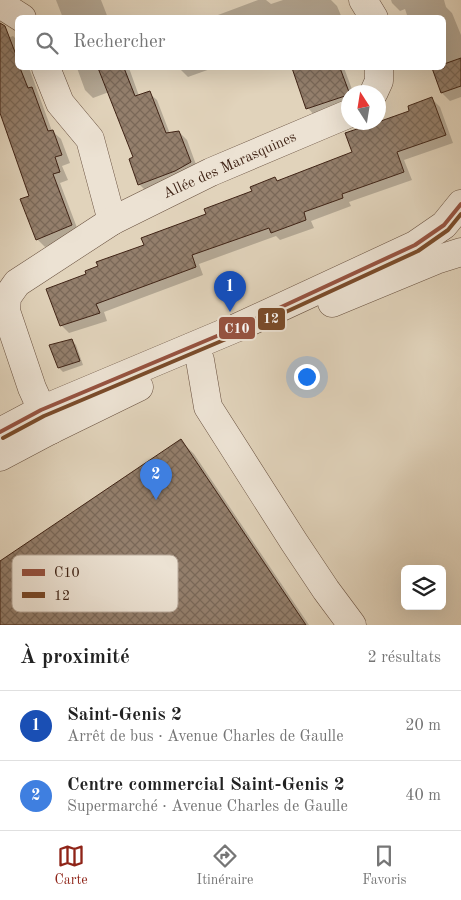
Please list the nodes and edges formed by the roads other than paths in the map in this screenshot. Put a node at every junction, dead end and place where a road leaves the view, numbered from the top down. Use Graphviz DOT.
graph roads {
  1 [pos="363,0"];
  2 [pos="0,4"];
  3 [pos="17,15"];
  4 [pos="374,15"];
  5 [pos="47,70"];
  6 [pos="379,70"];
  7 [pos="377,85"];
  8 [pos="341,117"];
  9 [pos="461,204"];
  10 [pos="112,221"];
  11 [pos="461,252"];
  12 [pos="200,360"];
  13 [pos="46,420"];
  14 [pos="0,432"];
  15 [pos="0,457"];
  16 [pos="352,625"];
  1 -- 4 [label="street"];
  2 -- 3 [label="street"];
  5 -- 10 [label="street"];
  6 -- 7 [label="street"];
  8 -- 10 [label="street, Allée des Marasquines"];
  9 -- 13 [label="street"];
  10 -- 13 [label="street, Allée des Marasquines"];
  11 -- 12 [label="street"];
  12 -- 13 [label="street"];
  12 -- 16 [label="street"];
  13 -- 14 [label="street"];
  13 -- 15 [label="street"];
}
